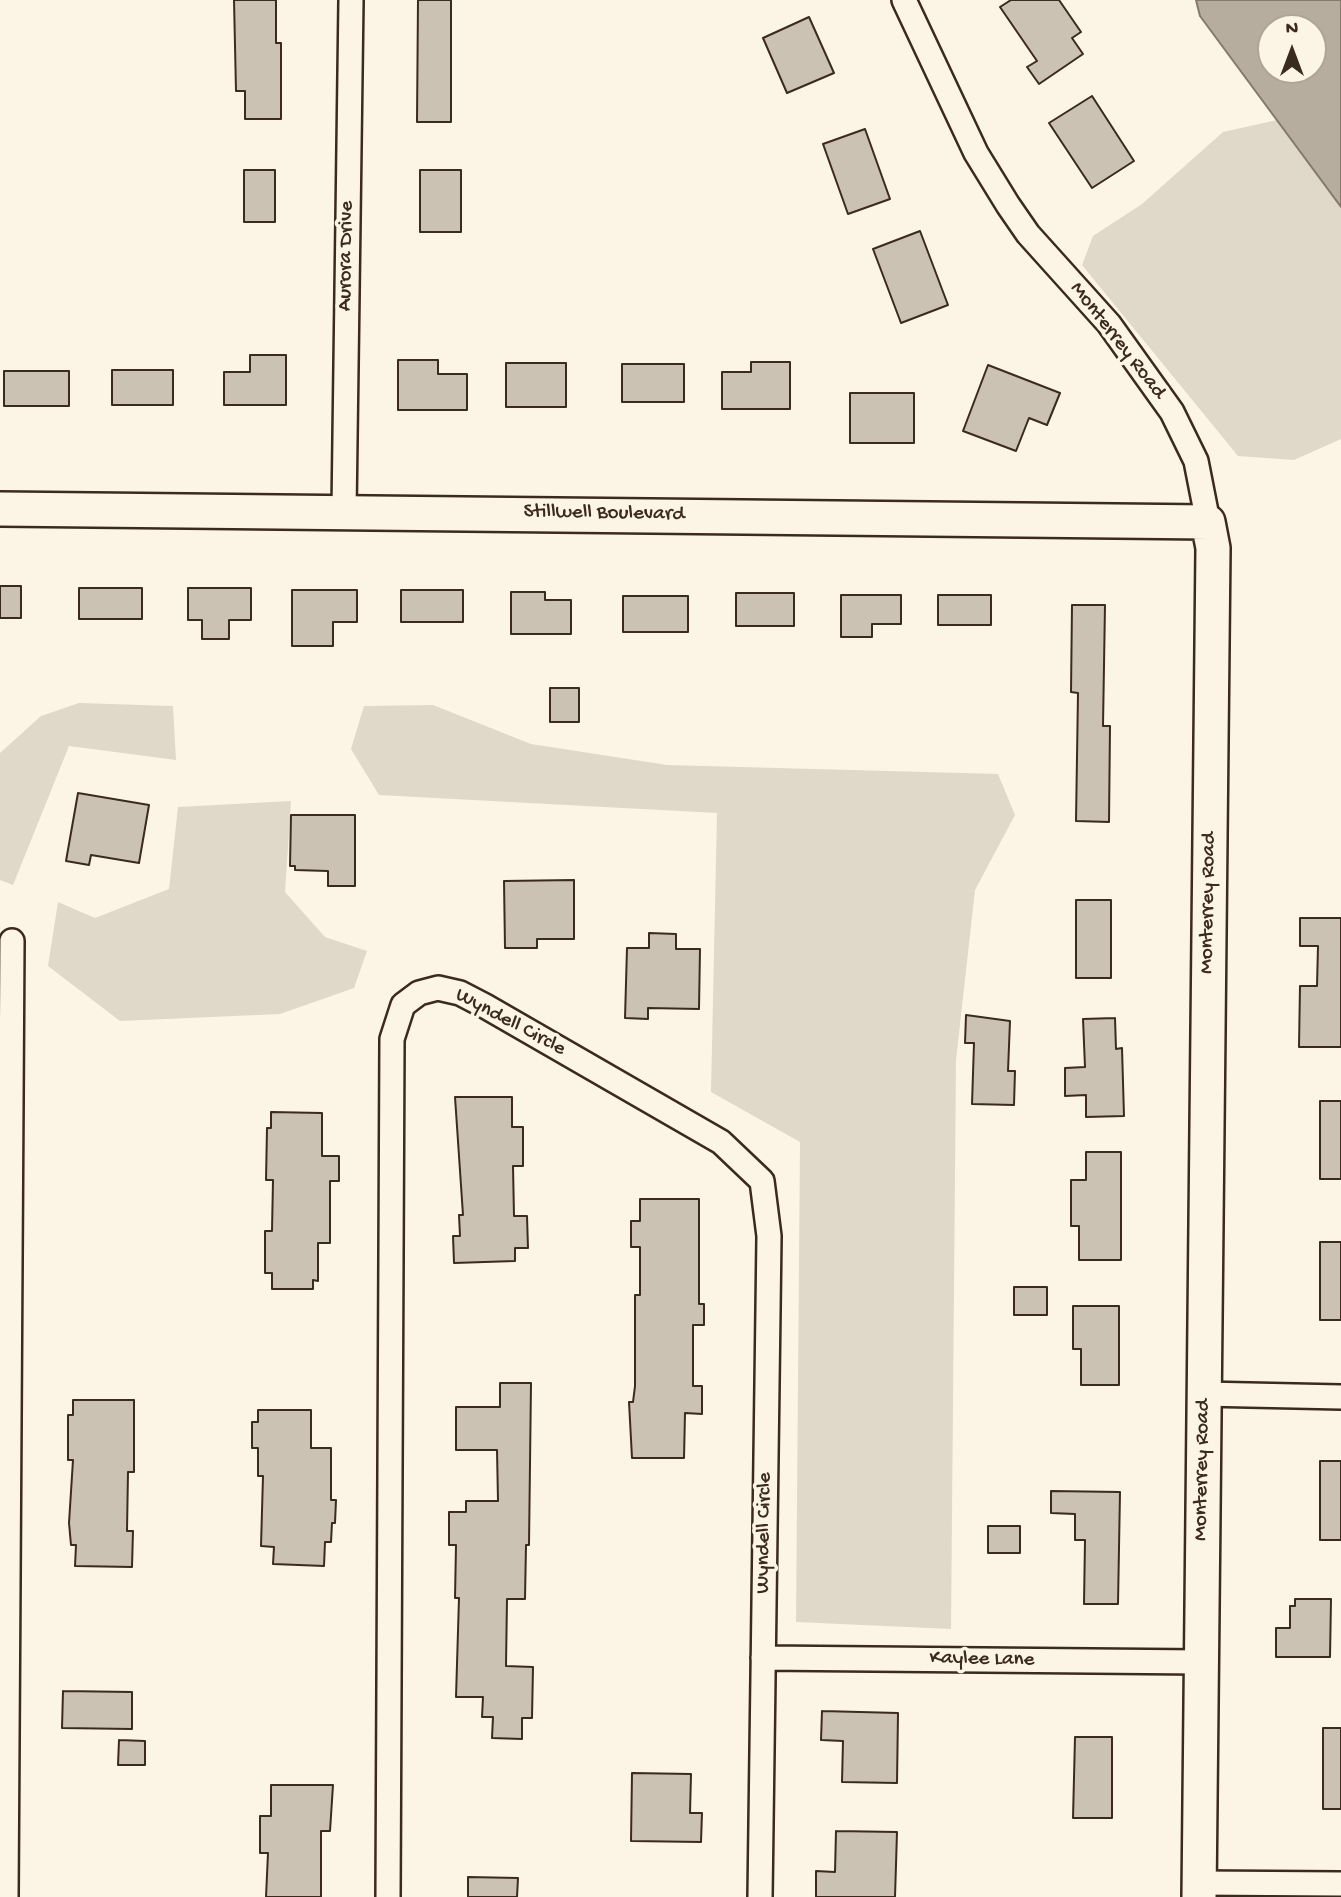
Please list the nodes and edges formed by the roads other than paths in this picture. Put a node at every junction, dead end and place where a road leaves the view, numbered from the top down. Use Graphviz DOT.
graph roads {
  1 [pos="351,0"];
  2 [pos="904,0"];
  3 [pos="0,509"];
  4 [pos="344,511"];
  5 [pos="1208,522"];
  6 [pos="12,941"];
  7 [pos="1203,1394"];
  8 [pos="1341,1397"];
  9 [pos="762,1658"];
  10 [pos="1201,1662"];
  11 [pos="1341,1884"];
  12 [pos="1199,1890"];
  13 [pos="6,1897"];
  14 [pos="388,1897"];
  15 [pos="760,1897"];
  1 -- 4 [label="street, Aurora Drive"];
  2 -- 5 [label="street, Monterrey Road"];
  3 -- 4 [label="street, Stillwell Boulevard"];
  4 -- 5 [label="street, Stillwell Boulevard"];
  5 -- 7 [label="street, Monterrey Road"];
  6 -- 13 [label="street"];
  7 -- 8 [label="street"];
  7 -- 10 [label="street, Monterrey Road"];
  9 -- 10 [label="street, Kaylee Lane"];
  9 -- 14 [label="street, Wyndell Circle"];
  9 -- 15 [label="street, Wyndell Circle"];
  10 -- 12 [label="street, Monterrey Road"];
  11 -- 12 [label="street"];
}
